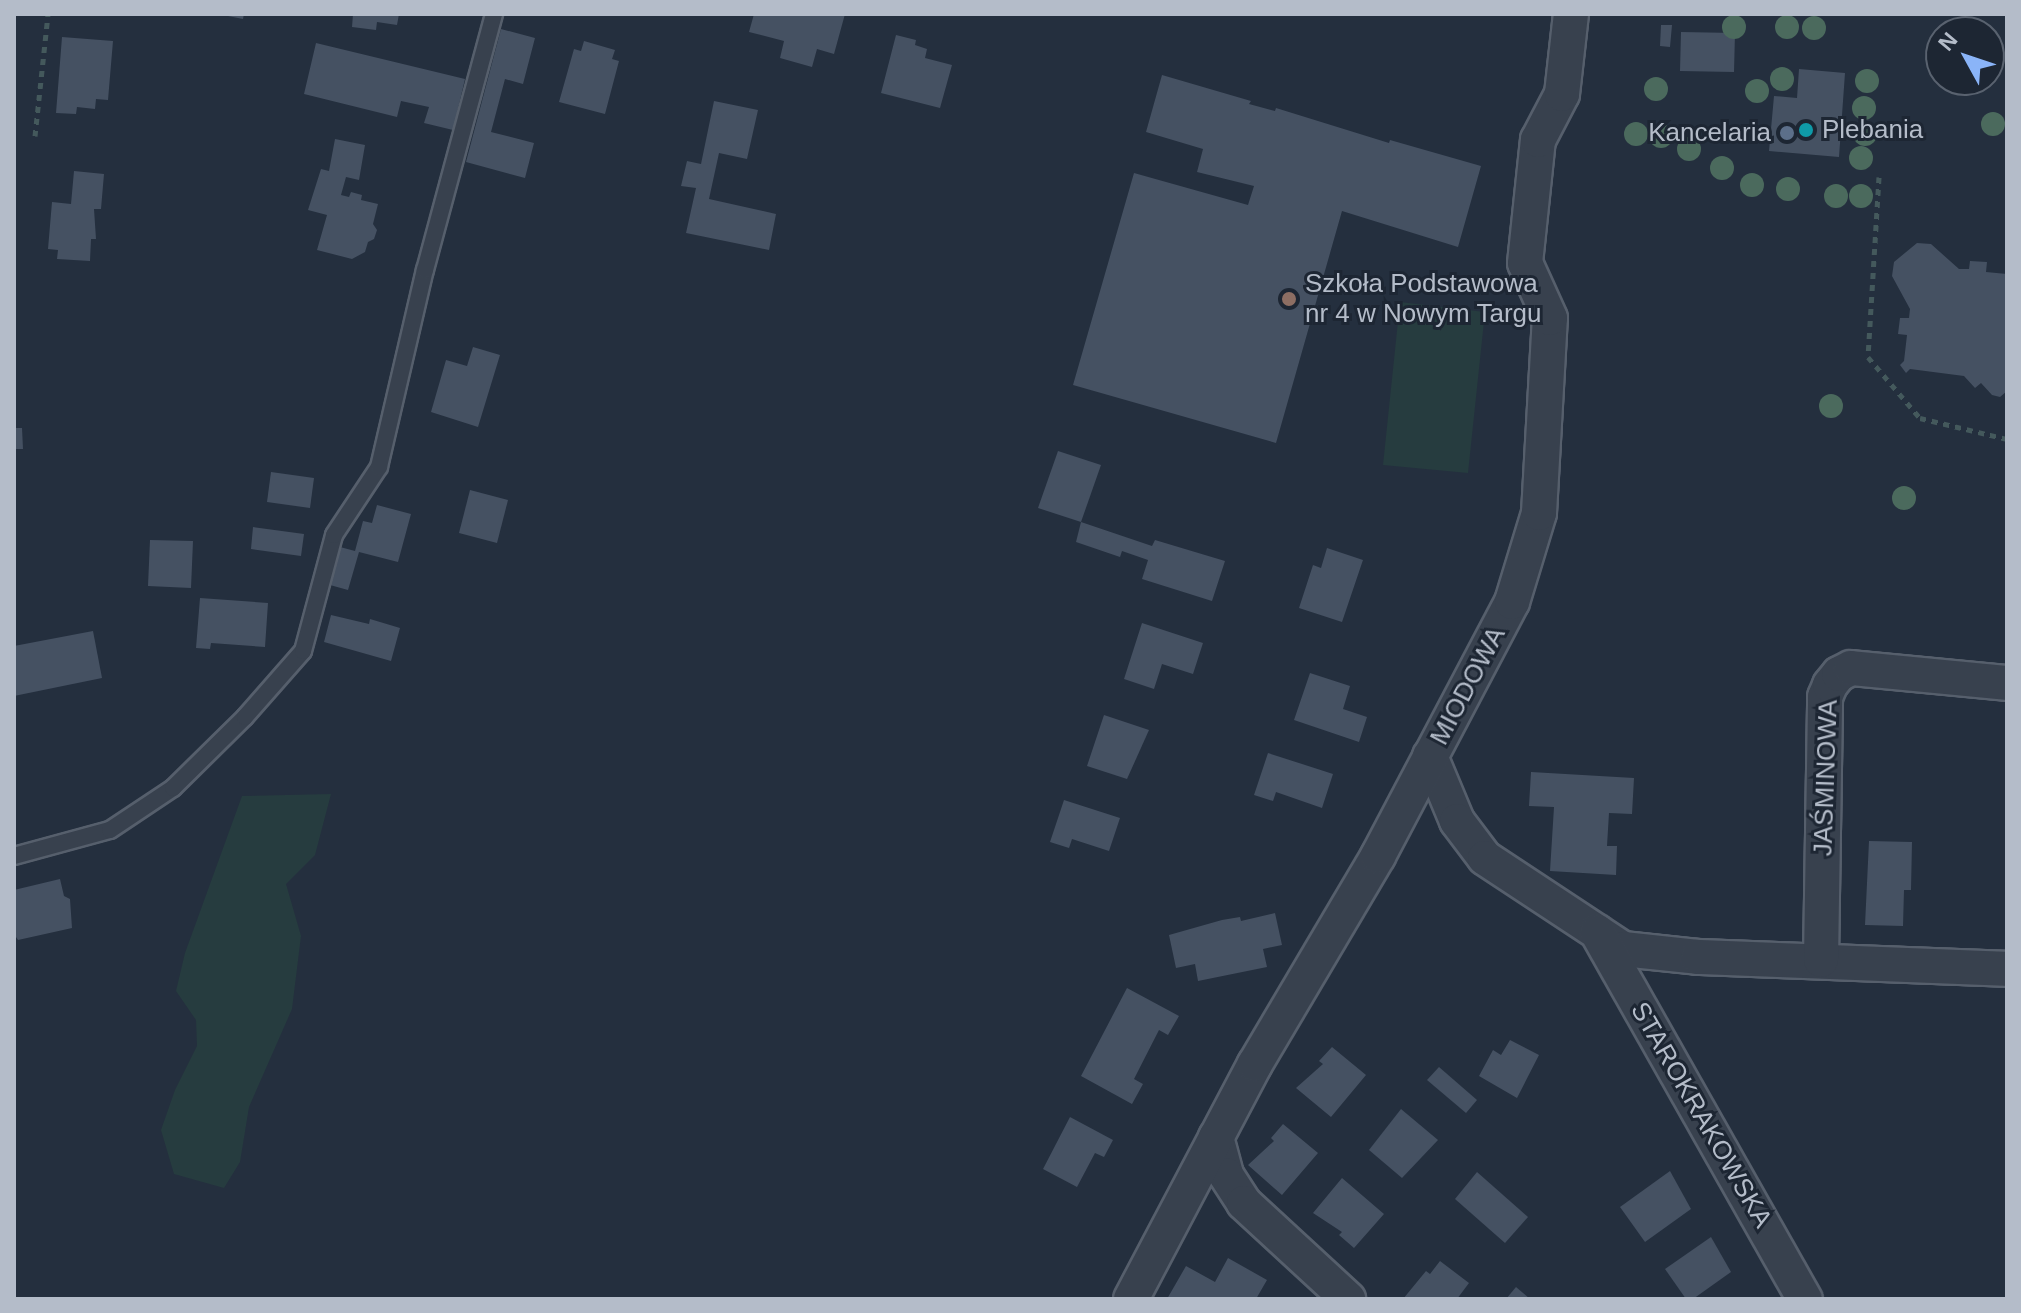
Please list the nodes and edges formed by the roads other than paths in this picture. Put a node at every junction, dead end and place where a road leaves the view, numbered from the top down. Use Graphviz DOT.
graph roads {
  1 [pos="494,14"];
  2 [pos="1571,14"];
  3 [pos="2007,683"];
  4 [pos="1430,756"];
  5 [pos="14,856"];
  6 [pos="1597,932"];
  7 [pos="1821,960"];
  8 [pos="2007,969"];
  9 [pos="1216,1137"];
  10 [pos="1131,1299"];
  11 [pos="1348,1299"];
  12 [pos="1805,1299"];
  1 -- 5 [label="lane"];
  2 -- 4 [label="street, MIODOWA"];
  3 -- 7 [label="street, JAŚMINOWA"];
  4 -- 6 [label="street, STAROKRAKOWSKA"];
  4 -- 9 [label="street, MIODOWA"];
  6 -- 7 [label="street, STAROKRAKOWSKA"];
  6 -- 12 [label="street, STAROKRAKOWSKA"];
  7 -- 8 [label="street, STAROKRAKOWSKA"];
  9 -- 10 [label="street, MIODOWA"];
  9 -- 11 [label="street"];
}
